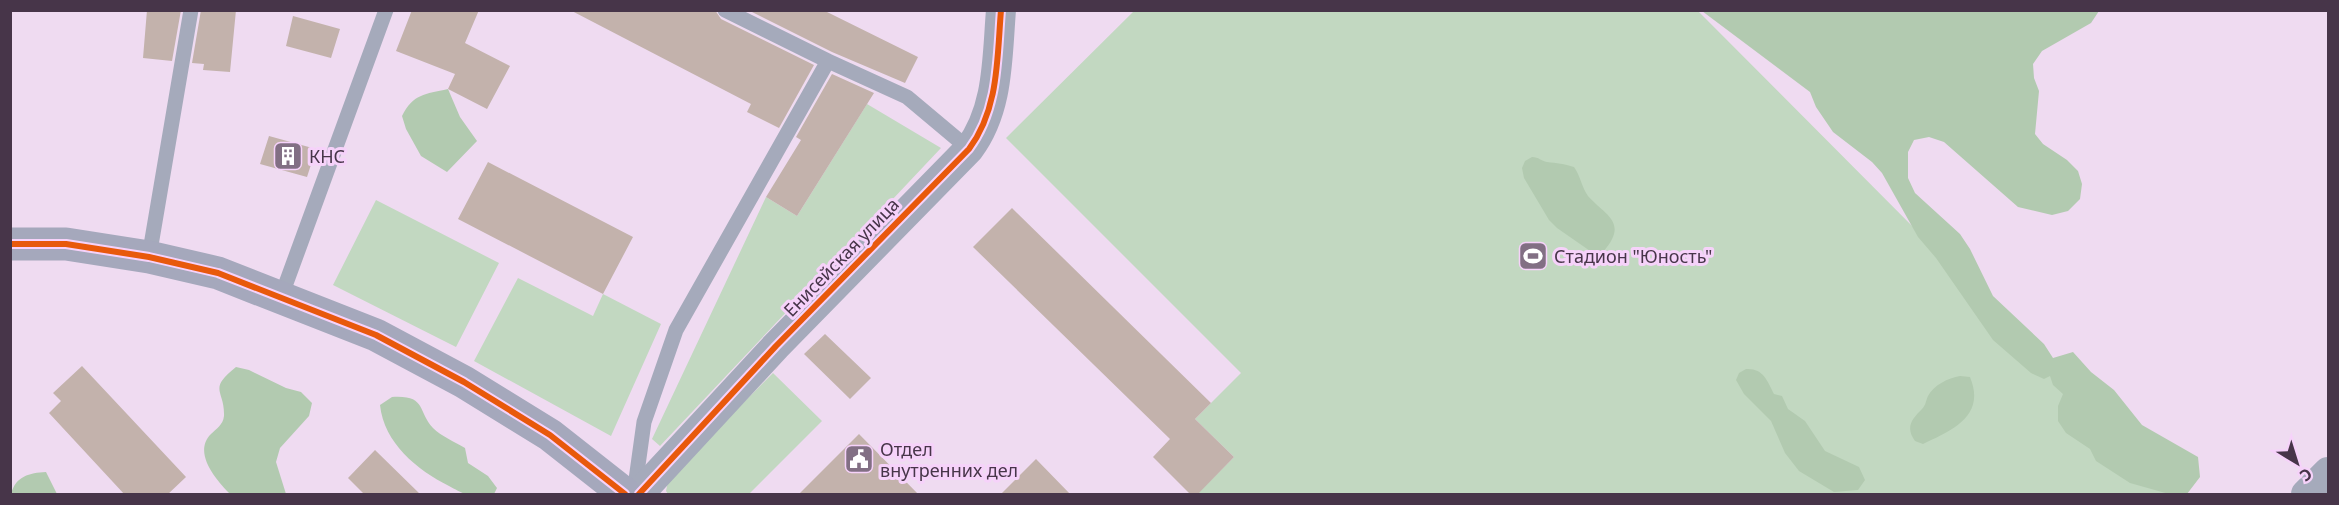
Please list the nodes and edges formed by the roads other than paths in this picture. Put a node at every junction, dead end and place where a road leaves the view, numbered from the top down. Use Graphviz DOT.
graph roads {
  1 [pos="191,10"];
  2 [pos="386,10"];
  3 [pos="725,10"];
  4 [pos="1001,10"];
  5 [pos="828,61"];
  6 [pos="969,149"];
  7 [pos="10,244"];
  8 [pos="149,257"];
  9 [pos="281,297"];
  10 [pos="2328,472"];
  11 [pos="625,495"];
  12 [pos="634,495"];
  13 [pos="639,495"];
  14 [pos="2306,495"];
  1 -- 8 [label="lane"];
  2 -- 9 [label="lane"];
  3 -- 5 [label="lane"];
  4 -- 6 [label="street, Енисейская улица"];
  5 -- 6 [label="lane"];
  5 -- 12 [label="lane"];
  6 -- 13 [label="street, Енисейская улица"];
  7 -- 8 [label="street"];
  8 -- 9 [label="street"];
  9 -- 11 [label="street"];
  10 -- 14 [label="street"];
}
